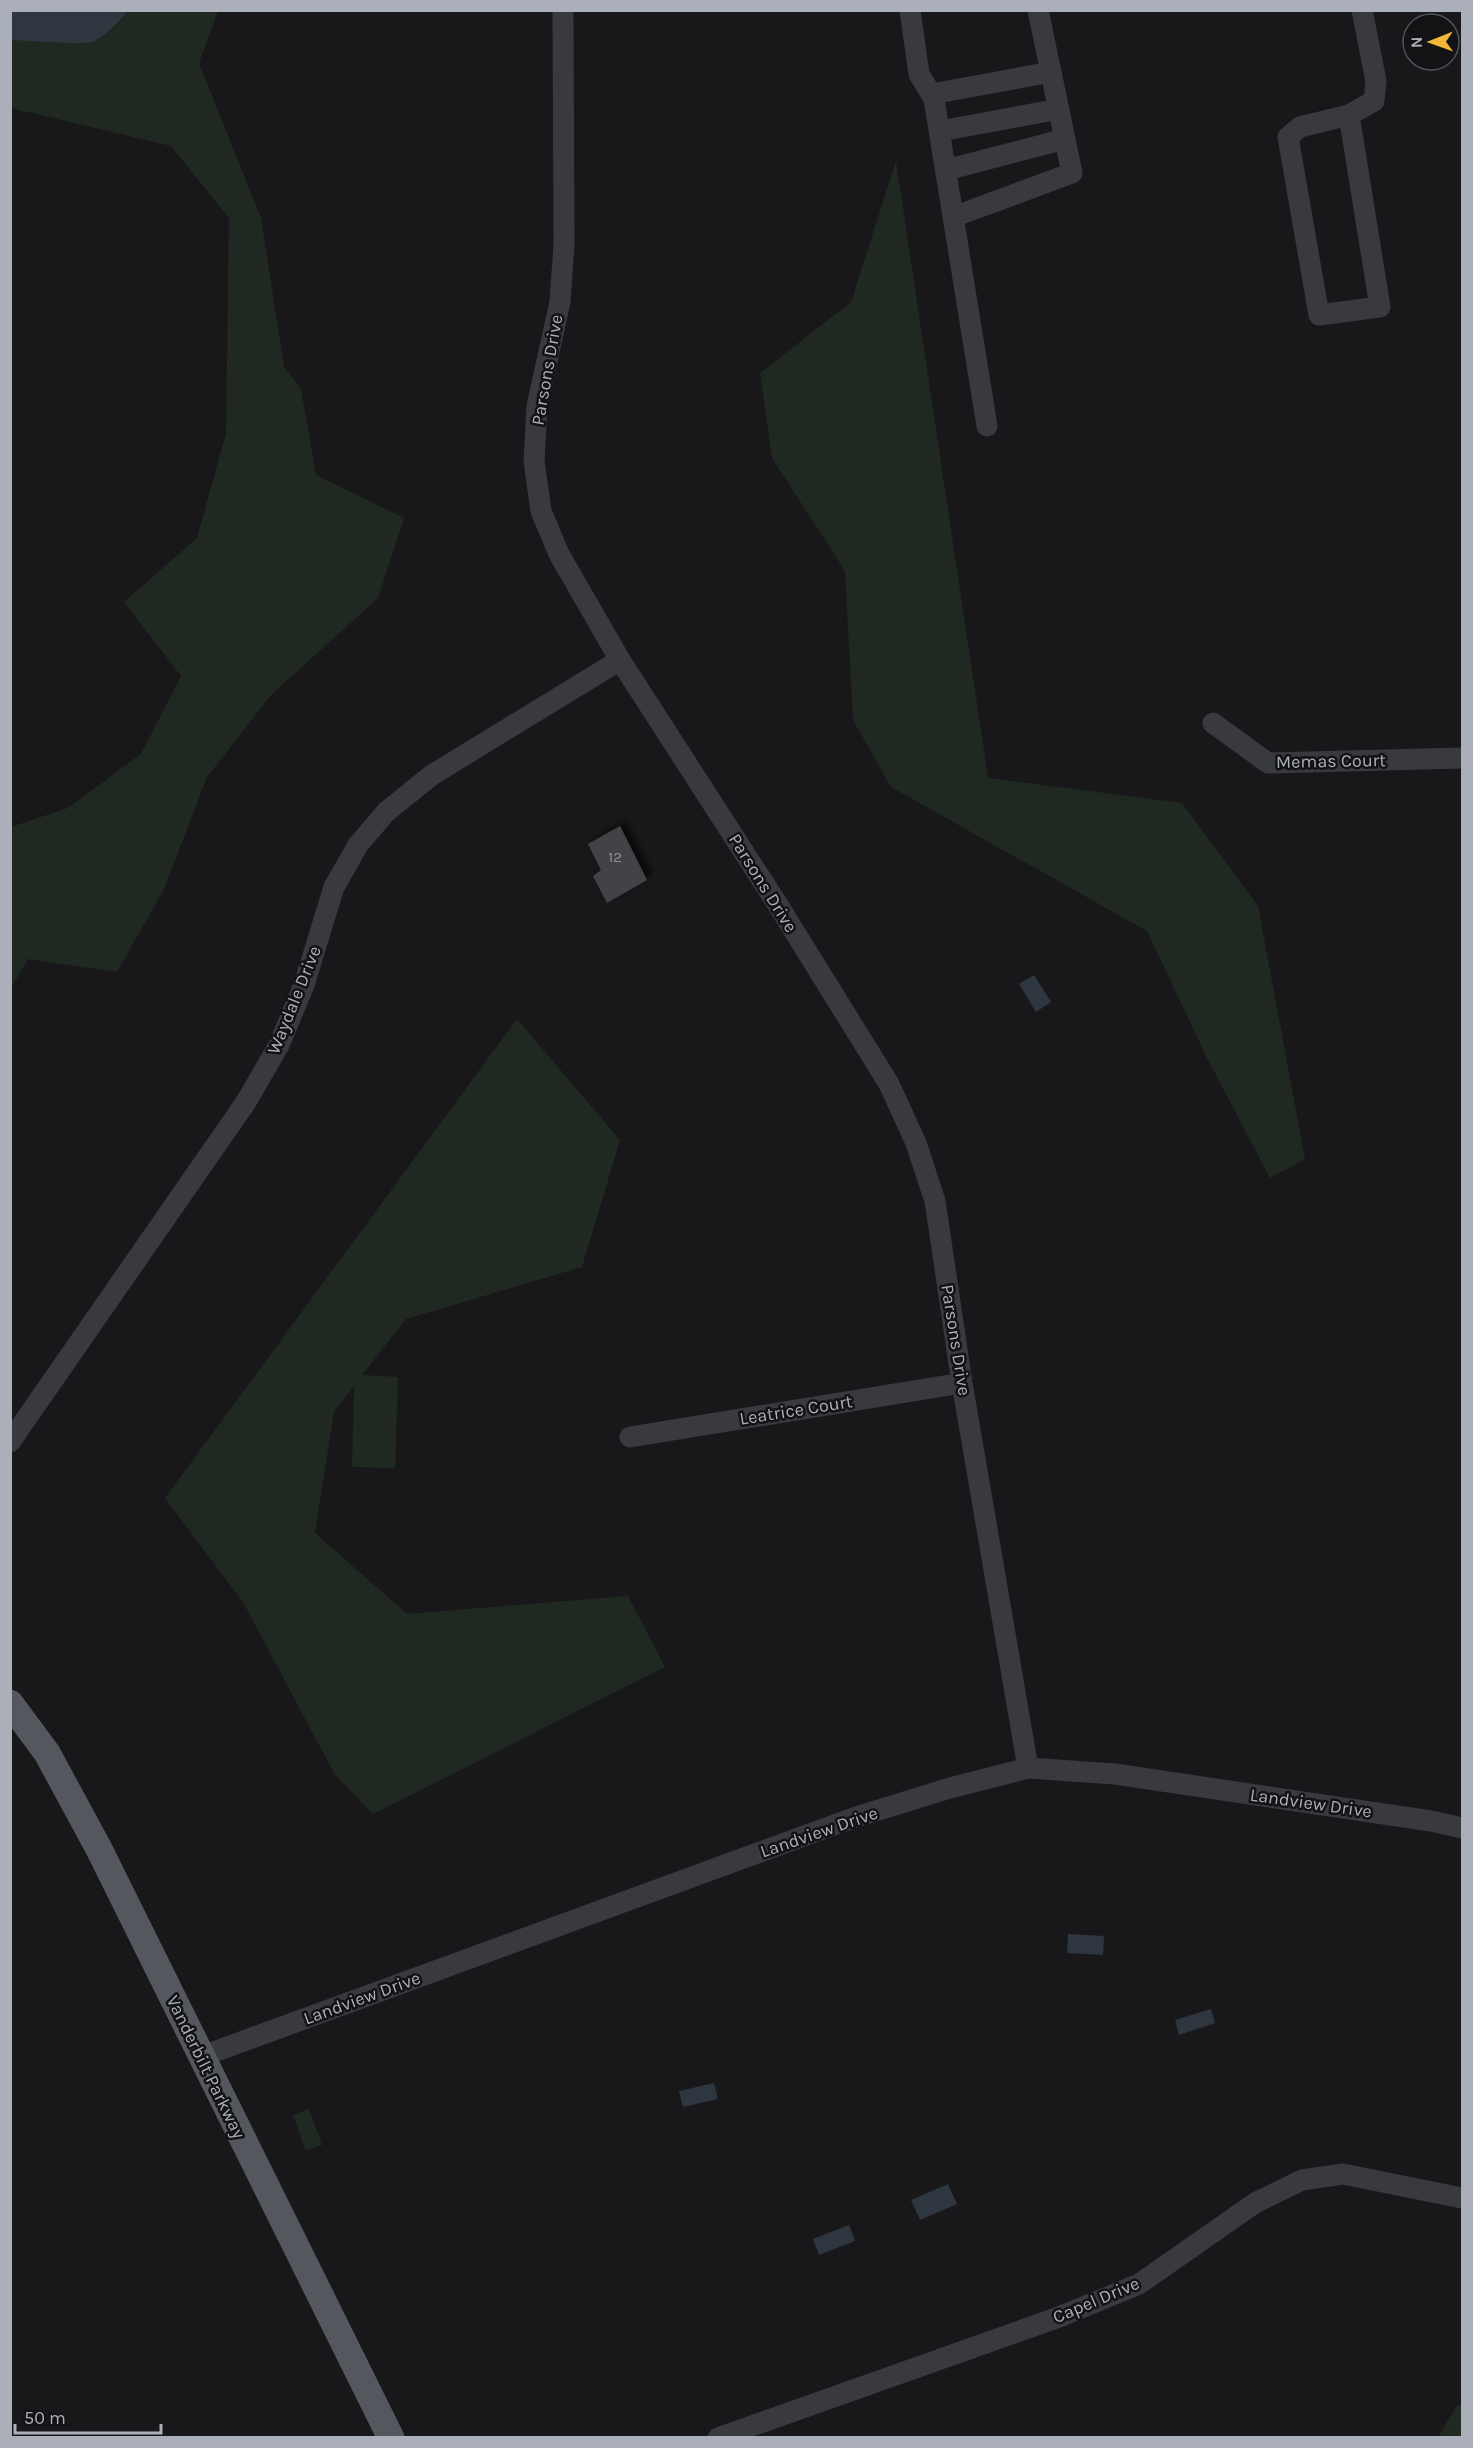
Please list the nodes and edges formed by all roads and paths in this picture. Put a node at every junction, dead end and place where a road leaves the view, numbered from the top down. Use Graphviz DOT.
graph roads {
  1 [pos="563,10"];
  2 [pos="910,10"];
  3 [pos="1038,10"];
  4 [pos="1362,10"];
  5 [pos="1051,72"];
  6 [pos="932,94"];
  7 [pos="1059,109"];
  8 [pos="1349,115"];
  9 [pos="940,131"];
  10 [pos="1065,139"];
  11 [pos="946,170"];
  12 [pos="953,217"];
  13 [pos="987,426"];
  14 [pos="620,660"];
  15 [pos="1213,723"];
  16 [pos="1462,758"];
  17 [pos="962,1383"];
  18 [pos="630,1437"];
  19 [pos="10,1442"];
  20 [pos="10,1703"];
  21 [pos="1028,1768"];
  22 [pos="1462,1828"];
  23 [pos="200,2057"];
  24 [pos="1462,2198"];
  25 [pos="391,2438"];
  26 [pos="718,2438"];
  1 -- 14 [label="street, Parsons Drive"];
  2 -- 6 [label="street"];
  3 -- 5 [label="street"];
  4 -- 8 [label="street"];
  5 -- 6 [label="street"];
  5 -- 7 [label="street"];
  6 -- 9 [label="street"];
  7 -- 9 [label="street"];
  7 -- 10 [label="street"];
  8 -- 8 [label="street"];
  9 -- 11 [label="street"];
  10 -- 11 [label="street"];
  10 -- 12 [label="street"];
  11 -- 12 [label="street"];
  12 -- 13 [label="street"];
  14 -- 17 [label="street, Parsons Drive"];
  14 -- 19 [label="street, Waydale Drive"];
  15 -- 16 [label="street, Memas Court"];
  17 -- 18 [label="street, Leatrice Court"];
  17 -- 21 [label="street, Parsons Drive"];
  20 -- 23 [label="main road, Vanderbilt Parkway"];
  21 -- 22 [label="street, Landview Drive"];
  21 -- 23 [label="street, Landview Drive"];
  23 -- 25 [label="main road, Vanderbilt Parkway"];
  24 -- 26 [label="street, Capel Drive"];
}
